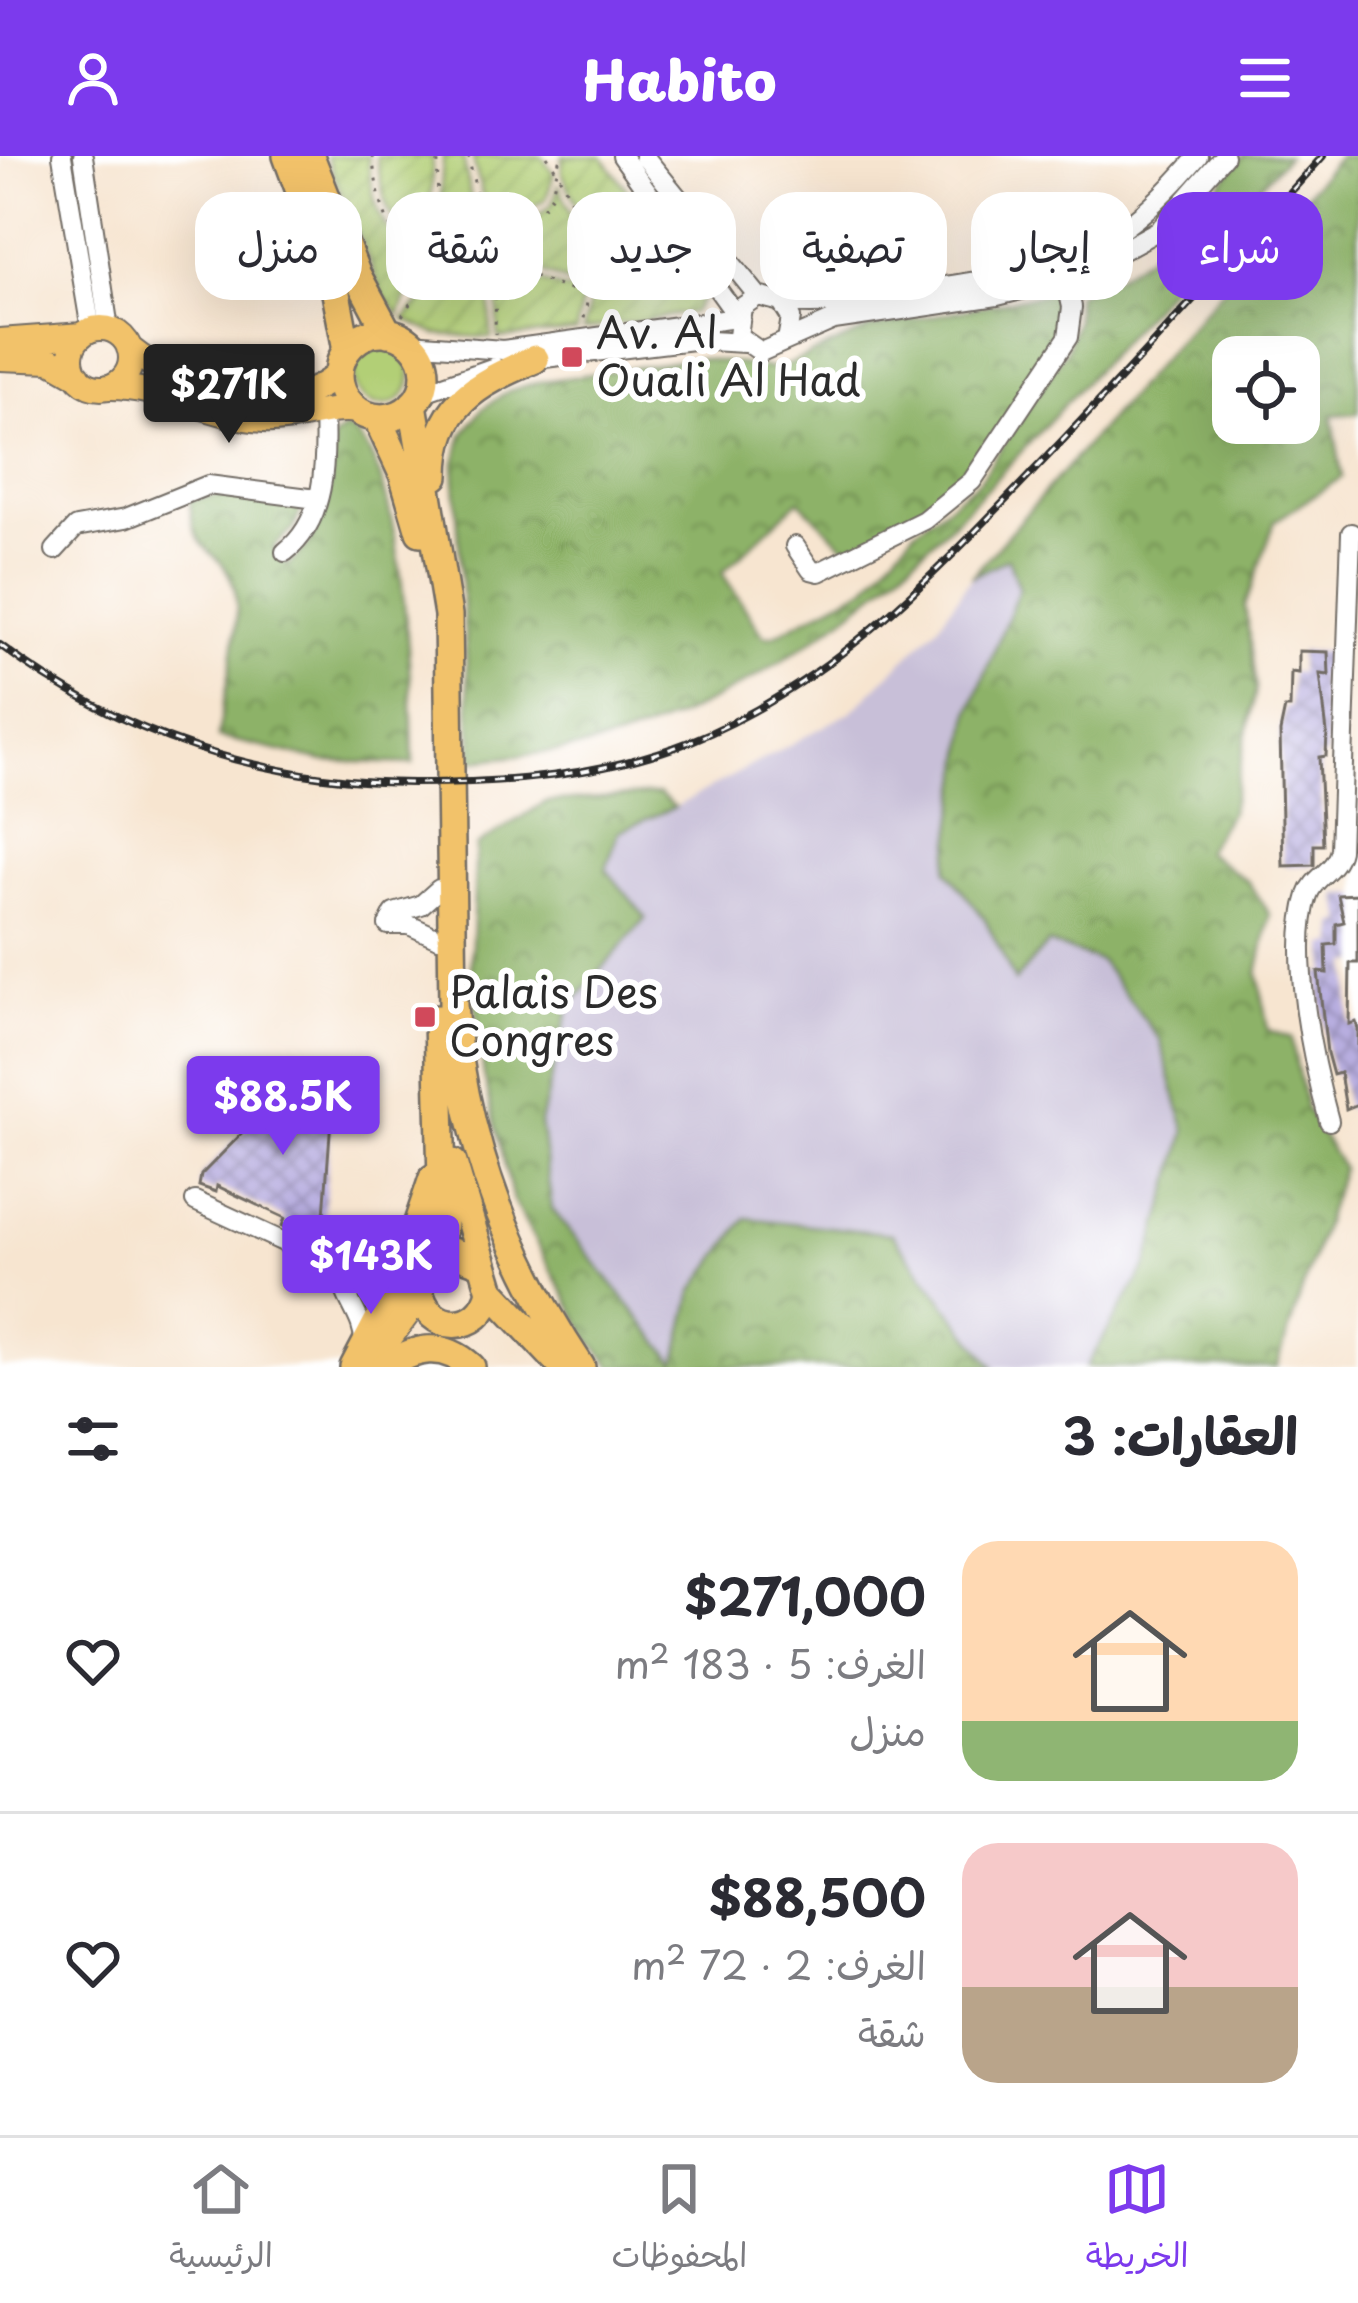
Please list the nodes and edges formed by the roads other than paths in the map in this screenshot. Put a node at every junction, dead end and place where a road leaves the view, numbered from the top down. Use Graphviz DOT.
graph roads {
  1 [pos="62,156"];
  2 [pos="83,156"];
  3 [pos="287,156"];
  4 [pos="310,156"];
  5 [pos="622,156"];
  6 [pos="644,156"];
  7 [pos="1198,156"];
  8 [pos="1224,156"];
  9 [pos="1133,247"];
  10 [pos="758,296"];
  11 [pos="971,300"];
  12 [pos="1070,300"];
  13 [pos="781,302"];
  14 [pos="737,317"];
  15 [pos="94,331"];
  16 [pos="400,332"];
  17 [pos="787,340"];
  18 [pos="0,341"];
  19 [pos="744,344"];
  20 [pos="129,348"];
  21 [pos="0,358"];
  22 [pos="535,358"];
  23 [pos="343,361"];
  24 [pos="77,376"];
  25 [pos="108,387"];
  26 [pos="417,399"];
  27 [pos="325,413"];
  28 [pos="367,415"];
  29 [pos="317,499"];
  30 [pos="435,522"];
  31 [pos="1351,533"];
  32 [pos="795,546"];
  33 [pos="55,550"];
  34 [pos="285,552"];
  35 [pos="1352,611"];
  36 [pos="1349,819"];
  37 [pos="439,889"];
  38 [pos="438,938"];
  39 [pos="452,973"];
  40 [pos="1329,1120"];
  41 [pos="439,1139"];
  42 [pos="196,1201"];
  43 [pos="437,1257"];
  44 [pos="481,1263"];
  45 [pos="403,1269"];
  46 [pos="341,1270"];
  47 [pos="491,1291"];
  48 [pos="420,1297"];
  49 [pos="447,1323"];
  50 [pos="370,1364"];
  51 [pos="471,1367"];
  52 [pos="481,1367"];
  53 [pos="563,1367"];
  54 [pos="581,1367"];
  1 -- 15 [label="street"];
  2 -- 15 [label="street"];
  3 -- 23 [label="highway"];
  4 -- 16 [label="highway"];
  5 -- 14 [label="street"];
  6 -- 10 [label="street"];
  7 -- 13 [label="street"];
  8 -- 9 [label="street"];
  10 -- 13 [label="street"];
  10 -- 14 [label="street"];
  11 -- 17 [label="street"];
  12 -- 32 [label="street"];
  13 -- 17 [label="street"];
  14 -- 16 [label="street"];
  14 -- 19 [label="street"];
  15 -- 18 [label="main road"];
  15 -- 20 [label="main road"];
  15 -- 24 [label="main road"];
  16 -- 23 [label="highway"];
  16 -- 26 [label="highway"];
  17 -- 19 [label="street"];
  19 -- 22 [label="street"];
  20 -- 23 [label="main road"];
  20 -- 25 [label="main road"];
  21 -- 24 [label="main road"];
  22 -- 26 [label="street"];
  22 -- 30 [label="highway"];
  23 -- 28 [label="highway"];
  24 -- 25 [label="main road"];
  25 -- 27 [label="main road"];
  26 -- 28 [label="highway"];
  26 -- 30 [label="highway"];
  27 -- 28 [label="main road"];
  27 -- 29 [label="street"];
  28 -- 37 [label="highway"];
  29 -- 33 [label="street"];
  29 -- 34 [label="street"];
  30 -- 39 [label="highway"];
  31 -- 35 [label="street"];
  35 -- 36 [label="street"];
  36 -- 40 [label="street"];
  37 -- 38 [label="highway"];
  37 -- 38 [label="street"];
  38 -- 41 [label="highway"];
  39 -- 44 [label="highway"];
  39 -- 54 [label="highway"];
  41 -- 43 [label="highway"];
  41 -- 45 [label="highway"];
  42 -- 46 [label="street"];
  43 -- 44 [label="highway"];
  43 -- 48 [label="highway"];
  44 -- 47 [label="highway"];
  45 -- 46 [label="street"];
  45 -- 50 [label="highway"];
  46 -- 50 [label="street"];
  47 -- 49 [label="highway"];
  47 -- 53 [label="highway"];
  48 -- 49 [label="highway"];
  48 -- 50 [label="main road"];
  49 -- 50 [label="main road"];
  49 -- 52 [label="highway"];
  50 -- 51 [label="highway"];
}
